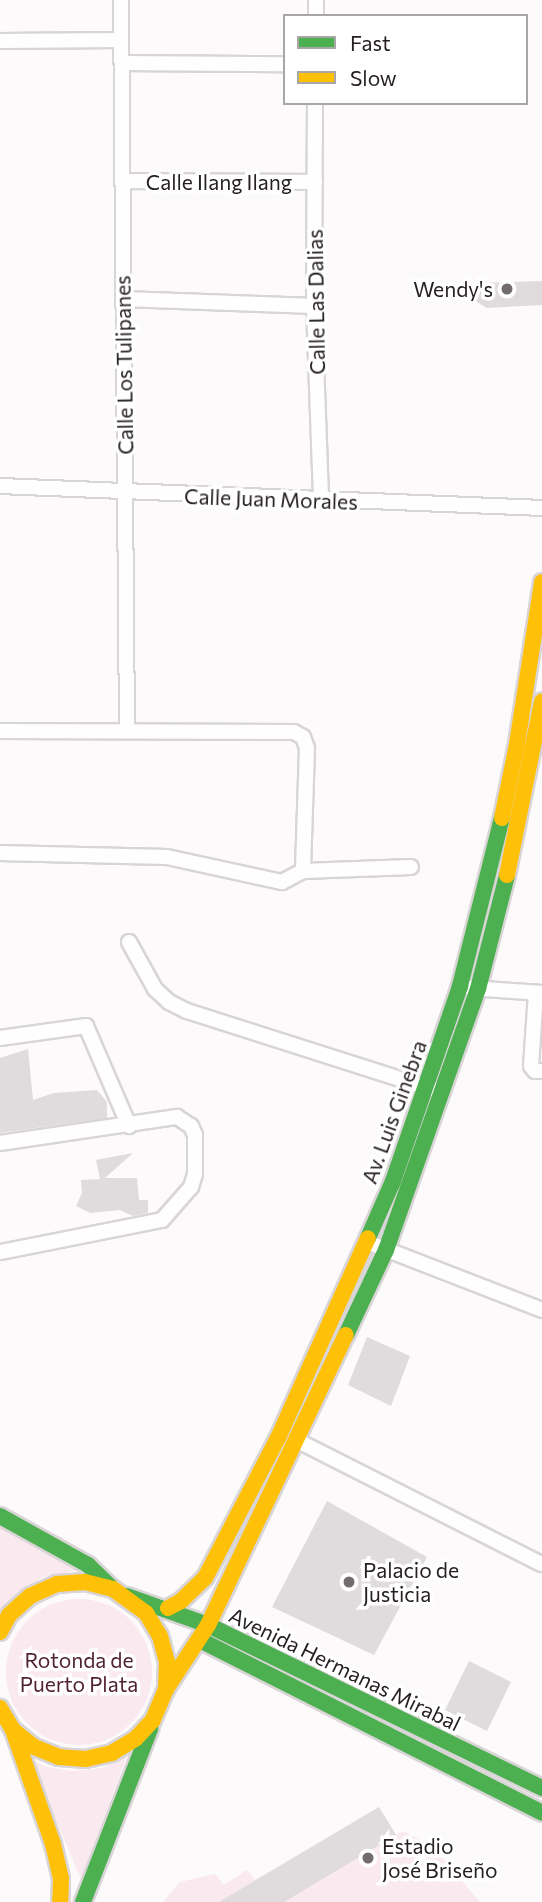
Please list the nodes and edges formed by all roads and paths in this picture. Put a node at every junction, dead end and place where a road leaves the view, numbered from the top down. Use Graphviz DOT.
graph roads {
  1 [pos="121,0"];
  2 [pos="121,40"];
  3 [pos="0,41"];
  4 [pos="121,64"];
  5 [pos="283,64"];
  6 [pos="315,105"];
  7 [pos="122,181"];
  8 [pos="315,182"];
  9 [pos="124,299"];
  10 [pos="314,306"];
  11 [pos="0,486"];
  12 [pos="125,493"];
  13 [pos="321,501"];
  14 [pos="542,508"];
  15 [pos="542,582"];
  16 [pos="542,702"];
  17 [pos="127,730"];
  18 [pos="0,731"];
  19 [pos="5,853"];
  20 [pos="411,867"];
  21 [pos="303,871"];
  22 [pos="129,942"];
  23 [pos="460,986"];
  24 [pos="478,989"];
  25 [pos="539,993"];
  26 [pos="0,1038"];
  27 [pos="542,1071"];
  28 [pos="426,1087"];
  29 [pos="444,1092"];
  30 [pos="129,1126"];
  31 [pos="0,1143"];
  32 [pos="367,1242"];
  33 [pos="386,1250"];
  34 [pos="0,1252"];
  35 [pos="542,1310"];
  36 [pos="296,1440"];
  37 [pos="0,1516"];
  38 [pos="542,1564"];
  39 [pos="120,1592"];
  40 [pos="168,1608"];
  41 [pos="208,1625"];
  42 [pos="0,1632"];
  43 [pos="200,1640"];
  44 [pos="166,1689"];
  45 [pos="0,1708"];
  46 [pos="153,1720"];
  47 [pos="13,1730"];
  48 [pos="542,1788"];
  49 [pos="542,1813"];
  50 [pos="60,1902"];
  51 [pos="83,1902"];
  1 -- 2 [label="street, Calle Los Tulipanes"];
  2 -- 3 [label="street"];
  2 -- 4 [label="street, Calle Los Tulipanes"];
  4 -- 5 [label="street"];
  4 -- 7 [label="street, Calle Los Tulipanes"];
  6 -- 8 [label="street, Calle Las Dalias"];
  7 -- 8 [label="street, Calle Ilang Ilang"];
  7 -- 9 [label="street, Calle Los Tulipanes"];
  8 -- 10 [label="street, Calle Las Dalias"];
  9 -- 10 [label="street"];
  9 -- 12 [label="street, Calle Los Tulipanes"];
  10 -- 13 [label="street, Calle Las Dalias"];
  11 -- 12 [label="street, Calle Juan Morales"];
  12 -- 13 [label="street, Calle Juan Morales"];
  12 -- 17 [label="street, Calle Los Tulipanes"];
  13 -- 14 [label="street, Calle Juan Morales"];
  15 -- 23 [label="street, Av. Luis Ginebra"];
  16 -- 24 [label="street, Av. Luis Ginebra"];
  17 -- 18 [label="street"];
  17 -- 21 [label="street"];
  19 -- 21 [label="street"];
  20 -- 21 [label="street"];
  22 -- 28 [label="street"];
  23 -- 24 [label="street"];
  23 -- 28 [label="street, Av. Luis Ginebra"];
  24 -- 25 [label="street"];
  24 -- 29 [label="street, Av. Luis Ginebra"];
  25 -- 27 [label="street"];
  26 -- 30 [label="street"];
  28 -- 29 [label="street"];
  28 -- 32 [label="street, Av. Luis Ginebra"];
  29 -- 33 [label="street, Av. Luis Ginebra"];
  30 -- 31 [label="street"];
  30 -- 34 [label="street"];
  32 -- 33 [label="street"];
  32 -- 40 [label="street, Av. Luis Ginebra"];
  33 -- 35 [label="street"];
  33 -- 36 [label="street, Av. Luis Ginebra"];
  36 -- 38 [label="street"];
  36 -- 41 [label="street, Av. Luis Ginebra"];
  37 -- 39 [label="street"];
  39 -- 40 [label="street, Avenida Hermanas Mirabal"];
  39 -- 42 [label="street"];
  39 -- 44 [label="street"];
  40 -- 41 [label="street, Avenida Hermanas Mirabal"];
  41 -- 43 [label="street, Av. Luis Ginebra"];
  41 -- 48 [label="street, Avenida Hermanas Mirabal"];
  43 -- 44 [label="street, Av. Luis Ginebra"];
  43 -- 49 [label="street, Avenida Hermanas Mirabal"];
  44 -- 46 [label="street"];
  45 -- 47 [label="street"];
  46 -- 47 [label="street"];
  46 -- 51 [label="street"];
  47 -- 50 [label="street"];
}
